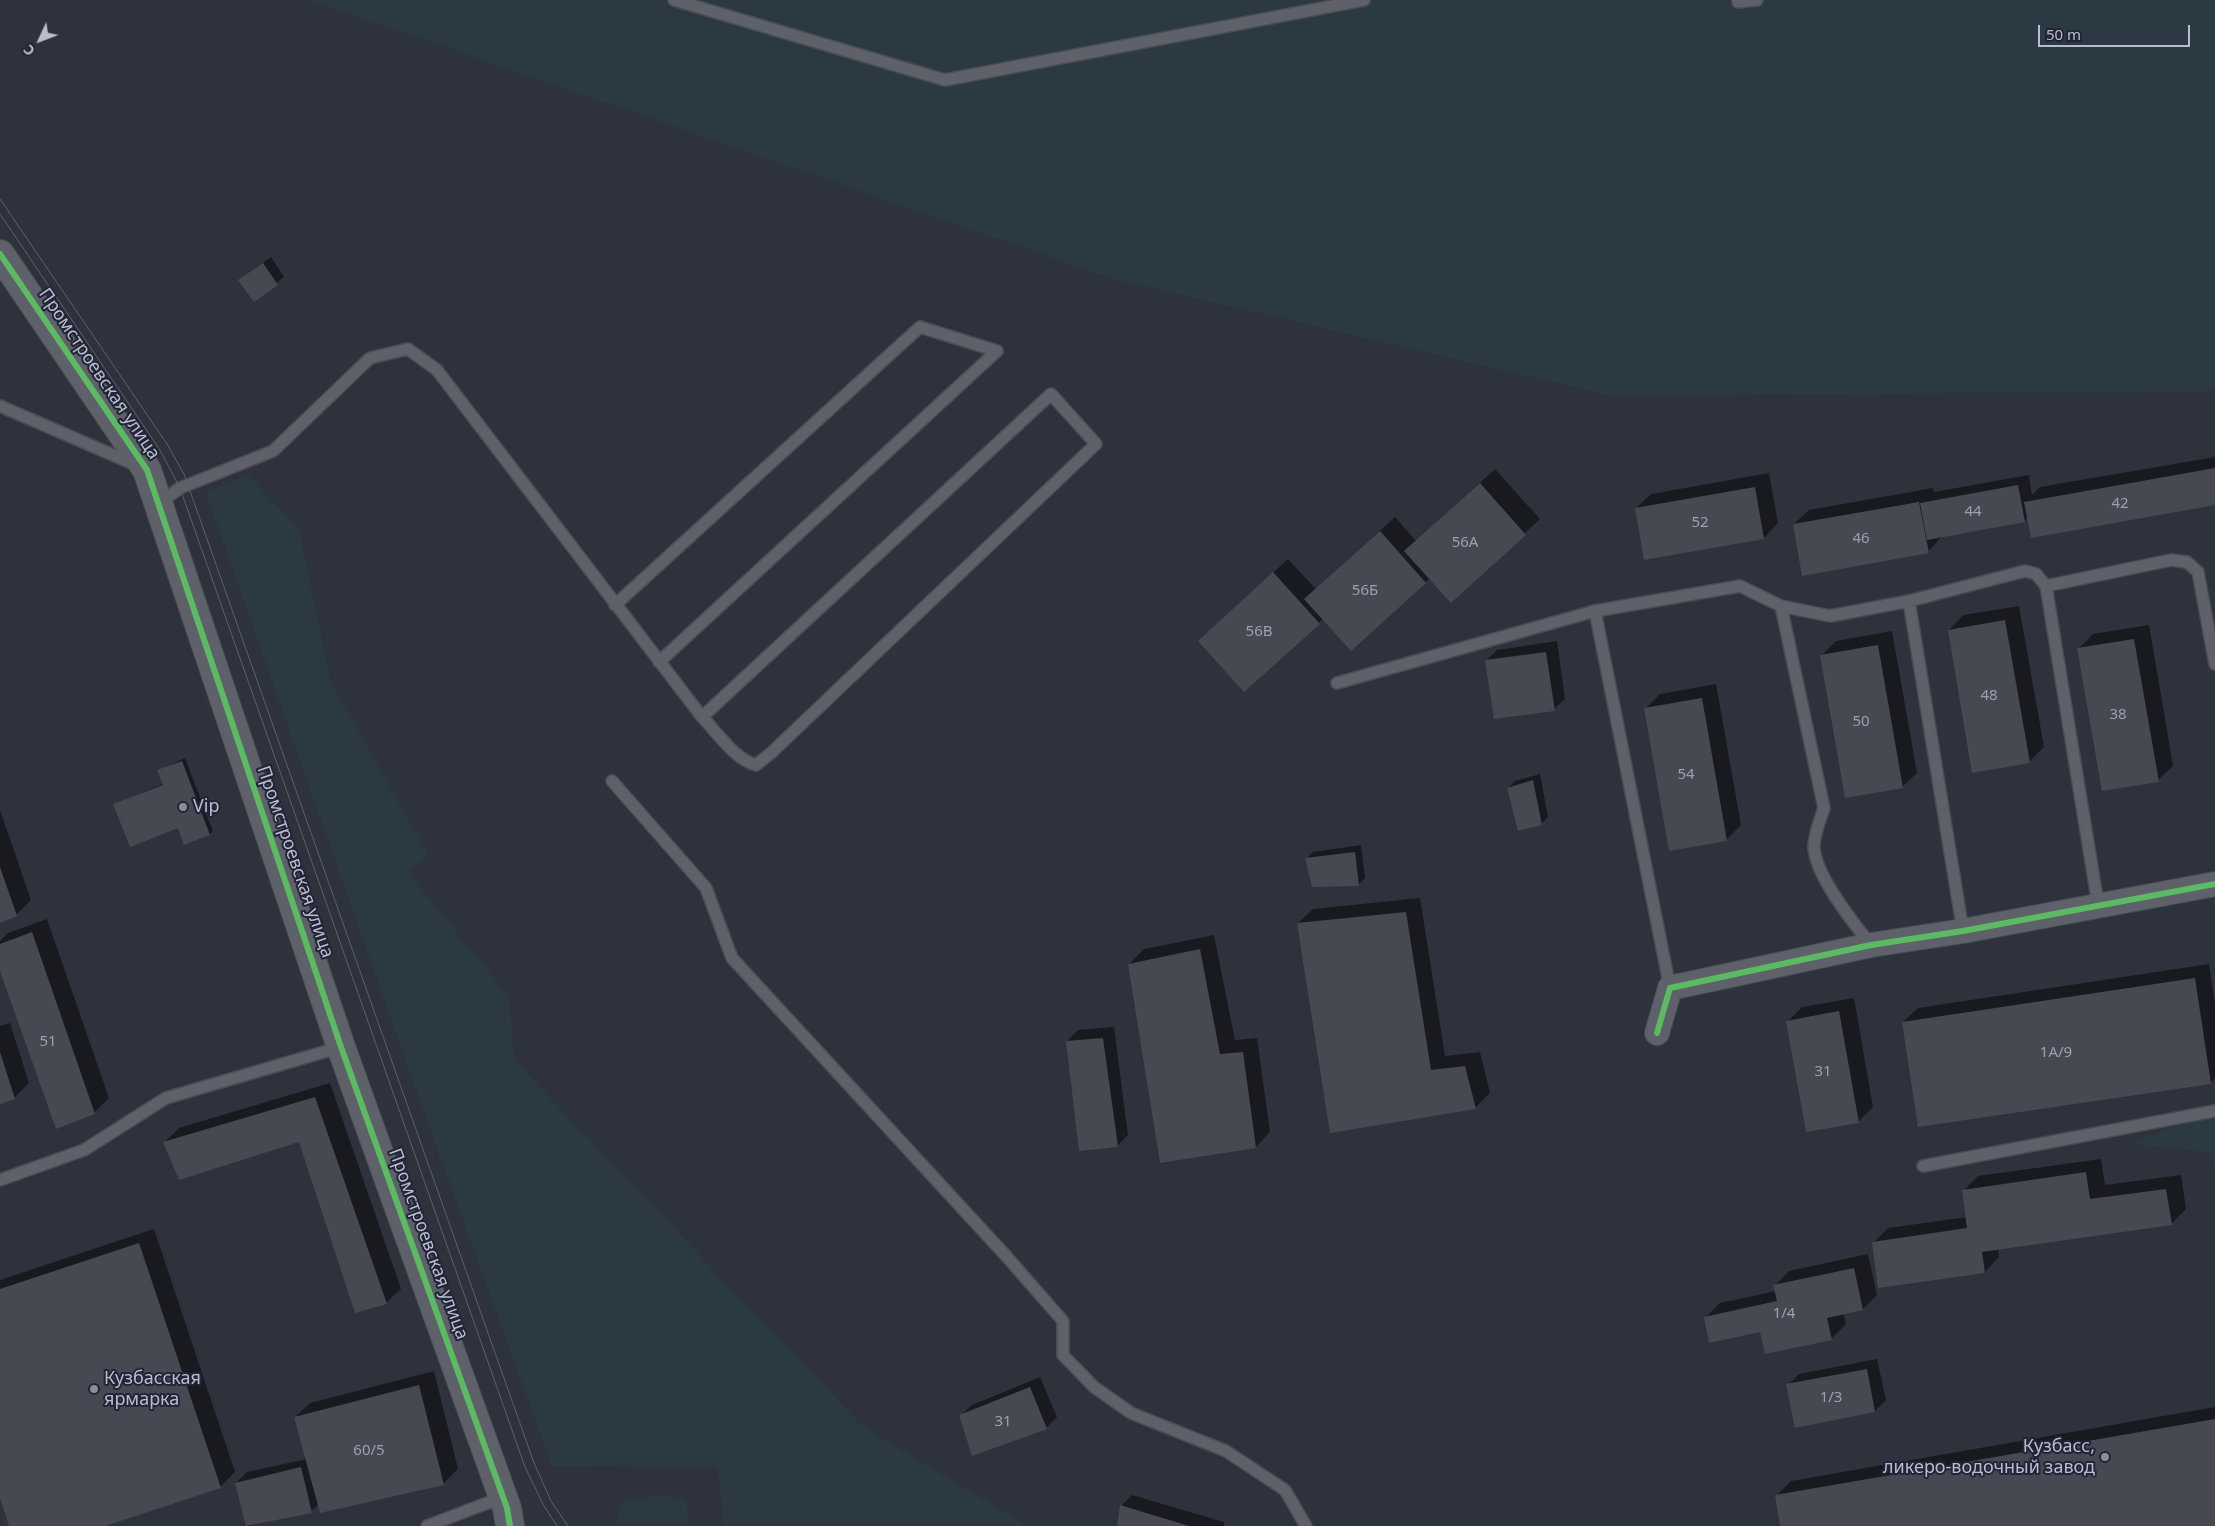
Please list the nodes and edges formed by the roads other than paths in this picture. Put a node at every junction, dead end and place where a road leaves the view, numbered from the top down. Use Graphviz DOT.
graph roads {
  1 [pos="674,0"];
  2 [pos="1364,0"];
  3 [pos="1738,0"];
  4 [pos="1756,0"];
  5 [pos="0,254"];
  6 [pos="0,406"];
  7 [pos="147,470"];
  8 [pos="158,504"];
  9 [pos="2046,586"];
  10 [pos="1909,601"];
  11 [pos="615,605"];
  12 [pos="1781,606"];
  13 [pos="1595,611"];
  14 [pos="659,662"];
  15 [pos="2215,664"];
  16 [pos="1337,682"];
  17 [pos="702,716"];
  18 [pos="612,781"];
  19 [pos="2215,884"];
  20 [pos="2098,904"];
  21 [pos="1963,930"];
  22 [pos="1871,945"];
  23 [pos="1670,988"];
  24 [pos="1657,1032"];
  25 [pos="341,1047"];
  26 [pos="2215,1111"];
  27 [pos="1924,1166"];
  28 [pos="0,1180"];
  29 [pos="510,1514"];
  30 [pos="427,1526"];
  31 [pos="1306,1526"];
  1 -- 2 [label="lane"];
  3 -- 4 [label="lane"];
  5 -- 7 [label="street, Промстроевская улица"];
  6 -- 7 [label="lane"];
  7 -- 8 [label="street, Промстроевская улица"];
  8 -- 11 [label="lane"];
  8 -- 25 [label="street, Промстроевская улица"];
  9 -- 10 [label="lane"];
  9 -- 15 [label="lane"];
  9 -- 20 [label="lane"];
  10 -- 12 [label="lane"];
  10 -- 21 [label="lane"];
  11 -- 14 [label="lane"];
  11 -- 14 [label="lane"];
  12 -- 13 [label="lane"];
  12 -- 22 [label="lane"];
  13 -- 16 [label="lane"];
  13 -- 23 [label="lane"];
  14 -- 17 [label="lane"];
  17 -- 17 [label="lane"];
  18 -- 31 [label="lane"];
  19 -- 20 [label="street"];
  20 -- 21 [label="street"];
  21 -- 22 [label="street"];
  22 -- 23 [label="street"];
  23 -- 24 [label="street"];
  25 -- 28 [label="lane"];
  25 -- 29 [label="street, Промстроевская улица"];
  26 -- 27 [label="lane"];
  29 -- 30 [label="lane"];
}
